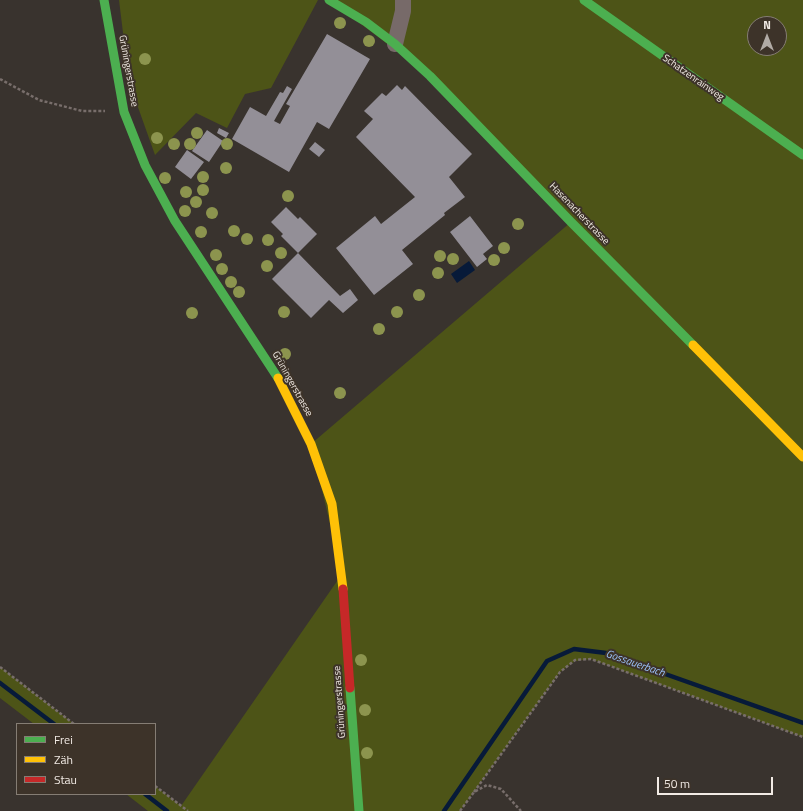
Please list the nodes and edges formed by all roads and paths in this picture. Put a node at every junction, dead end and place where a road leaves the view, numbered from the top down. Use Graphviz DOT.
graph roads {
  1 [pos="104,0"];
  2 [pos="329,0"];
  3 [pos="403,0"];
  4 [pos="584,0"];
  5 [pos="395,44"];
  6 [pos="0,79"];
  7 [pos="124,112"];
  8 [pos="803,155"];
  9 [pos="803,457"];
  10 [pos="0,667"];
  11 [pos="73,723"];
  12 [pos="803,737"];
  13 [pos="156,787"];
  14 [pos="474,792"];
  15 [pos="188,811"];
  16 [pos="359,811"];
  17 [pos="460,811"];
  18 [pos="521,811"];
  1 -- 7 [label="street, Grüningerstrasse"];
  2 -- 5 [label="street, Hasenacherstrasse"];
  3 -- 5 [label="street"];
  4 -- 8 [label="street, Schatzenrainweg"];
  5 -- 9 [label="street, Hasenacherstrasse"];
  6 -- 7 [label="path"];
  7 -- 16 [label="street, Grüningerstrasse"];
  10 -- 11 [label="path"];
  12 -- 14 [label="path"];
  13 -- 15 [label="path"];
  14 -- 17 [label="path"];
  14 -- 18 [label="path"];
}
